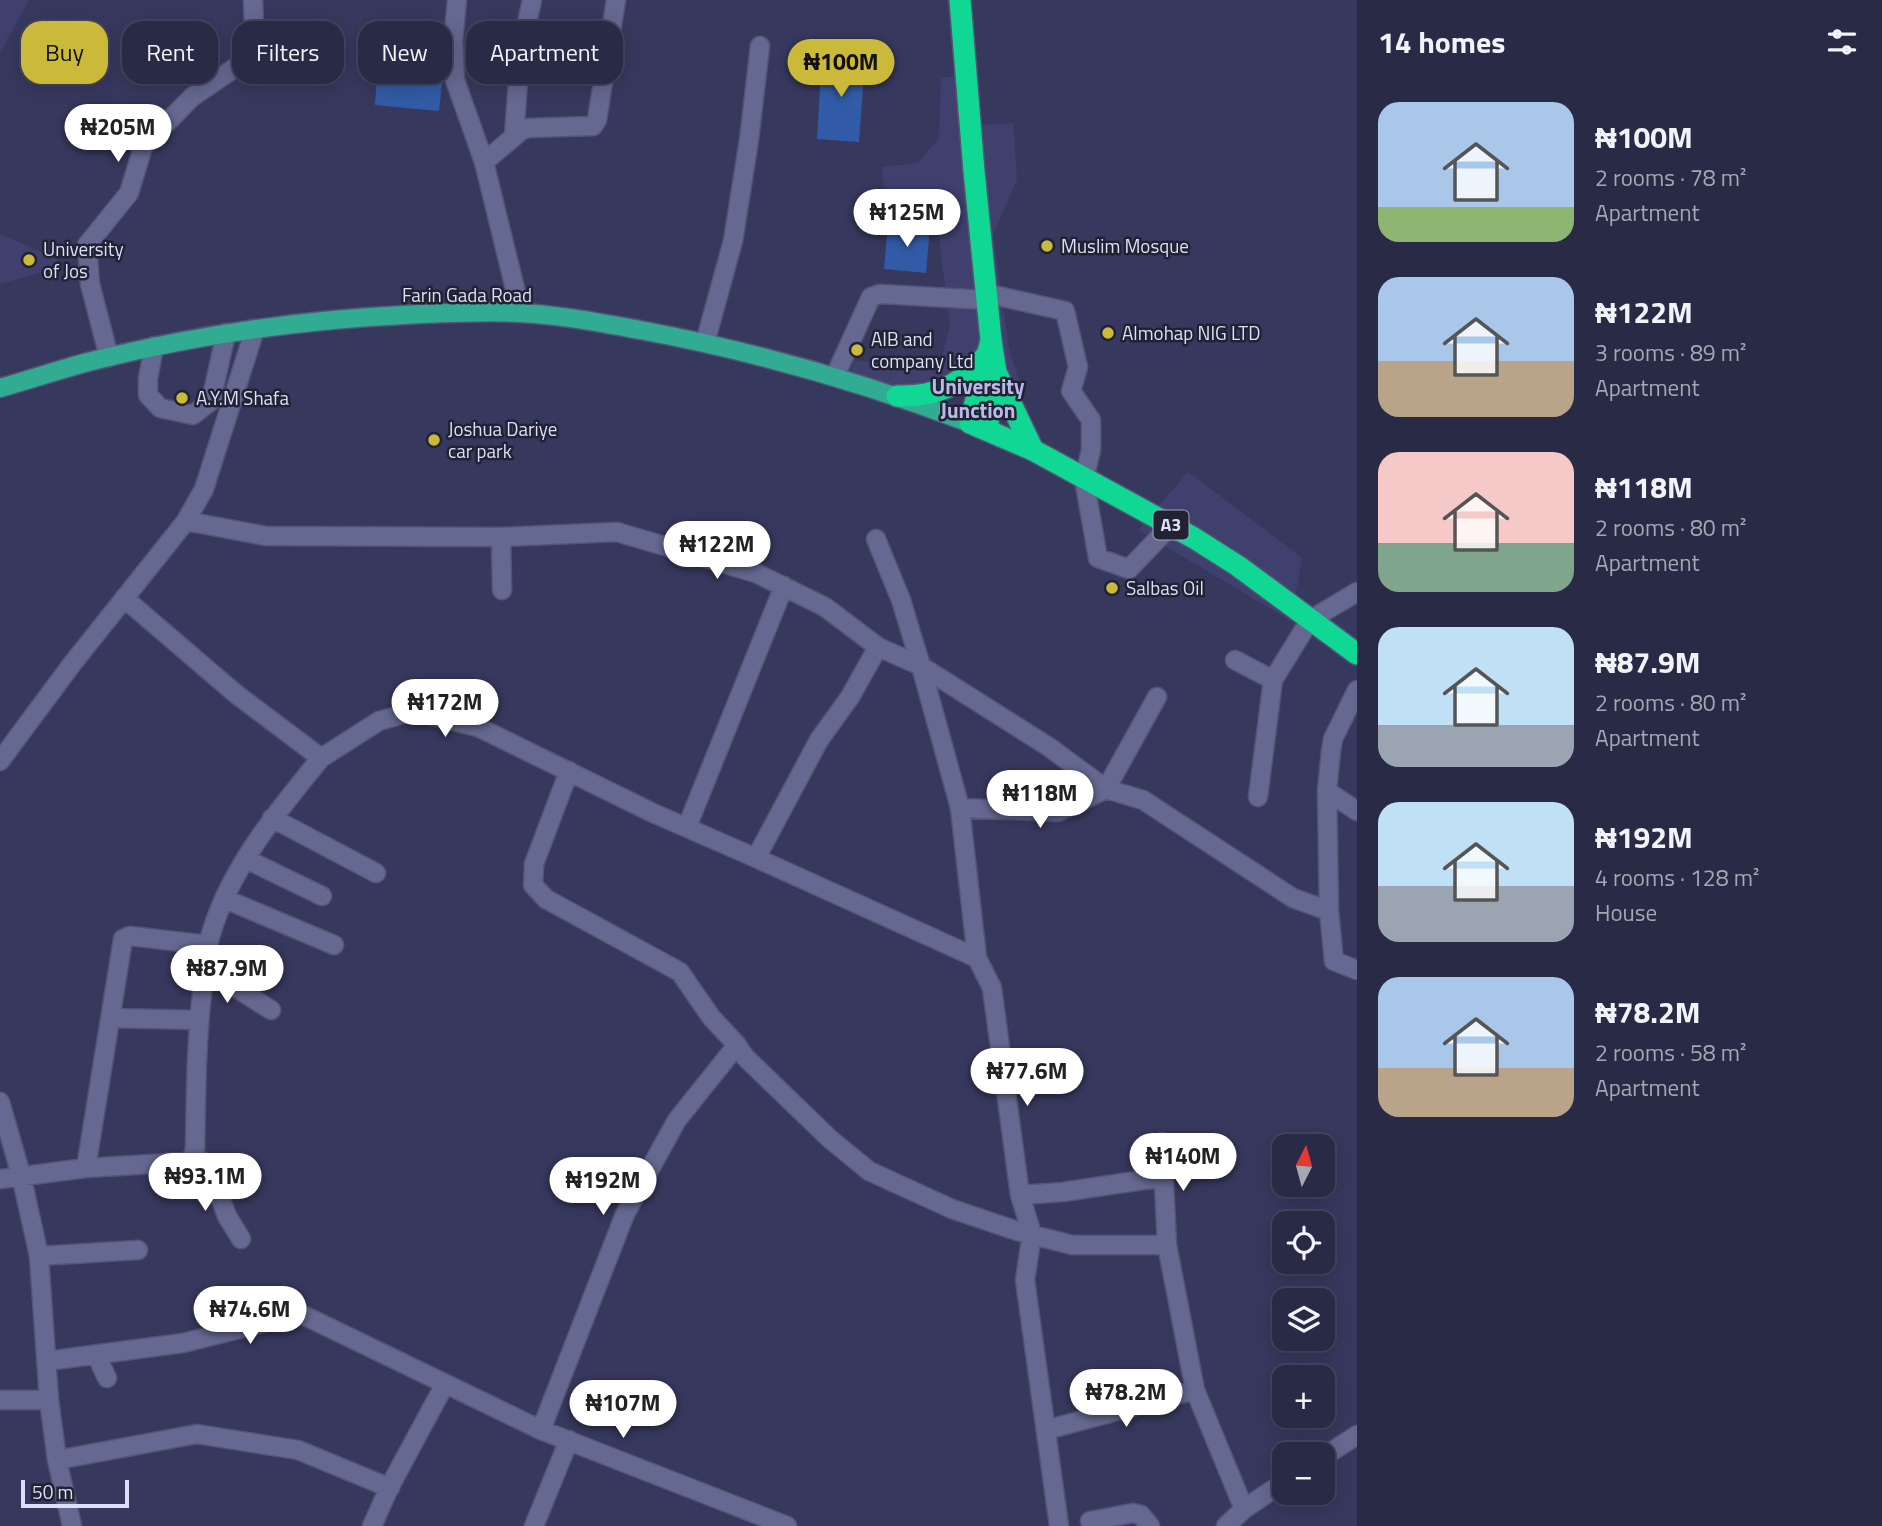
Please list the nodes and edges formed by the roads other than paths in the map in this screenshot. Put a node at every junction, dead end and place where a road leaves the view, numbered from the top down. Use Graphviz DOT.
graph roads {
  1 [pos="253,0"];
  2 [pos="457,0"];
  3 [pos="532,0"];
  4 [pos="616,0"];
  5 [pos="960,0"];
  6 [pos="760,46"];
  7 [pos="514,136"];
  8 [pos="484,162"];
  9 [pos="985,297"];
  10 [pos="521,313"];
  11 [pos="255,329"];
  12 [pos="226,333"];
  13 [pos="705,343"];
  14 [pos="154,346"];
  15 [pos="991,356"];
  16 [pos="109,357"];
  17 [pos="835,376"];
  18 [pos="0,388"];
  19 [pos="897,396"];
  20 [pos="978,426"];
  21 [pos="1033,450"];
  22 [pos="1084,479"];
  23 [pos="186,522"];
  24 [pos="1171,525"];
  25 [pos="501,537"];
  26 [pos="876,539"];
  27 [pos="783,586"];
  28 [pos="502,590"];
  29 [pos="1357,592"];
  30 [pos="124,598"];
  31 [pos="1310,620"];
  32 [pos="878,647"];
  33 [pos="1357,654"];
  34 [pos="1235,660"];
  35 [pos="921,666"];
  36 [pos="1273,680"];
  37 [pos="1357,690"];
  38 [pos="1157,697"];
  39 [pos="321,758"];
  40 [pos="0,761"];
  41 [pos="569,771"];
  42 [pos="1106,789"];
  43 [pos="1327,791"];
  44 [pos="1258,797"];
  45 [pos="960,808"];
  46 [pos="1357,811"];
  47 [pos="272,818"];
  48 [pos="687,827"];
  49 [pos="757,858"];
  50 [pos="246,859"];
  51 [pos="376,873"];
  52 [pos="322,897"];
  53 [pos="225,899"];
  54 [pos="1329,911"];
  55 [pos="208,944"];
  56 [pos="334,945"];
  57 [pos="977,958"];
  58 [pos="205,968"];
  59 [pos="1357,970"];
  60 [pos="271,1010"];
  61 [pos="111,1018"];
  62 [pos="199,1020"];
  63 [pos="737,1045"];
  64 [pos="0,1102"];
  65 [pos="1162,1142"];
  66 [pos="192,1157"];
  67 [pos="86,1168"];
  68 [pos="20,1175"];
  69 [pos="1163,1177"];
  70 [pos="0,1179"];
  71 [pos="1020,1195"];
  72 [pos="1032,1234"];
  73 [pos="241,1239"];
  74 [pos="1167,1245"];
  75 [pos="138,1250"];
  76 [pos="39,1256"];
  77 [pos="96,1354"];
  78 [pos="47,1361"];
  79 [pos="107,1378"];
  80 [pos="445,1384"];
  81 [pos="1195,1390"];
  82 [pos="49,1400"];
  83 [pos="0,1401"];
  84 [pos="541,1430"];
  85 [pos="1046,1430"];
  86 [pos="1357,1435"];
  87 [pos="569,1440"];
  88 [pos="1335,1449"];
  89 [pos="57,1460"];
  90 [pos="390,1488"];
  91 [pos="1272,1490"];
  92 [pos="1244,1509"];
  93 [pos="1090,1521"];
  94 [pos="72,1526"];
  95 [pos="372,1526"];
  96 [pos="534,1526"];
  97 [pos="787,1526"];
  98 [pos="1059,1526"];
  99 [pos="1150,1526"];
  100 [pos="1226,1526"];
  1 -- 16 [label="street"];
  2 -- 8 [label="street"];
  3 -- 7 [label="street"];
  4 -- 7 [label="street"];
  5 -- 9 [label="highway"];
  6 -- 13 [label="street"];
  7 -- 8 [label="street"];
  8 -- 10 [label="street"];
  9 -- 15 [label="highway"];
  9 -- 17 [label="street"];
  9 -- 22 [label="street"];
  10 -- 11 [label="main road, Farin Gada Road"];
  10 -- 13 [label="main road, Farin Gada Road"];
  11 -- 12 [label="main road, Farin Gada Road"];
  11 -- 23 [label="street"];
  12 -- 14 [label="main road, Farin Gada Road"];
  12 -- 14 [label="street"];
  13 -- 17 [label="main road, Farin Gada Road"];
  14 -- 16 [label="main road, Farin Gada Road"];
  15 -- 19 [label="highway"];
  15 -- 20 [label="highway"];
  15 -- 21 [label="highway"];
  16 -- 18 [label="main road, Farin Gada Road"];
  17 -- 19 [label="main road, Farin Gada Road"];
  19 -- 20 [label="main road, Farin Gada Road"];
  20 -- 21 [label="highway, A3"];
  21 -- 22 [label="highway, A3"];
  22 -- 24 [label="highway, A3"];
  22 -- 24 [label="street"];
  23 -- 25 [label="street"];
  23 -- 30 [label="street"];
  24 -- 31 [label="highway, A3"];
  25 -- 27 [label="street"];
  25 -- 28 [label="street"];
  26 -- 35 [label="street"];
  27 -- 32 [label="street"];
  27 -- 48 [label="street"];
  29 -- 31 [label="street"];
  30 -- 39 [label="street"];
  30 -- 40 [label="street"];
  31 -- 33 [label="highway, A3"];
  31 -- 36 [label="street"];
  32 -- 35 [label="street"];
  32 -- 49 [label="street"];
  34 -- 36 [label="street"];
  35 -- 42 [label="street"];
  35 -- 45 [label="street"];
  36 -- 44 [label="street"];
  37 -- 43 [label="street"];
  38 -- 42 [label="street"];
  39 -- 41 [label="street"];
  39 -- 47 [label="street"];
  41 -- 48 [label="street"];
  41 -- 63 [label="street"];
  42 -- 45 [label="street"];
  42 -- 54 [label="street"];
  43 -- 46 [label="street"];
  43 -- 54 [label="street"];
  45 -- 57 [label="street"];
  47 -- 50 [label="street"];
  47 -- 51 [label="street"];
  48 -- 49 [label="street"];
  49 -- 57 [label="street"];
  50 -- 52 [label="street"];
  50 -- 53 [label="street"];
  53 -- 55 [label="street"];
  53 -- 56 [label="street"];
  54 -- 59 [label="street"];
  55 -- 58 [label="street"];
  55 -- 61 [label="street"];
  57 -- 71 [label="street"];
  58 -- 60 [label="street"];
  58 -- 62 [label="street"];
  61 -- 62 [label="street"];
  61 -- 67 [label="street"];
  62 -- 66 [label="street"];
  63 -- 72 [label="street"];
  63 -- 84 [label="street"];
  64 -- 68 [label="street"];
  65 -- 69 [label="street"];
  66 -- 67 [label="street"];
  66 -- 73 [label="street"];
  67 -- 68 [label="street"];
  68 -- 70 [label="street"];
  68 -- 76 [label="street"];
  69 -- 71 [label="street"];
  69 -- 74 [label="street"];
  71 -- 72 [label="street"];
  72 -- 74 [label="street"];
  72 -- 85 [label="street"];
  74 -- 81 [label="street"];
  75 -- 76 [label="street"];
  76 -- 78 [label="street"];
  77 -- 78 [label="street"];
  77 -- 79 [label="street"];
  77 -- 80 [label="street"];
  78 -- 82 [label="street"];
  80 -- 84 [label="street"];
  80 -- 90 [label="street"];
  81 -- 85 [label="street"];
  81 -- 92 [label="street"];
  82 -- 83 [label="street"];
  82 -- 89 [label="street"];
  84 -- 87 [label="street"];
  85 -- 98 [label="street"];
  86 -- 88 [label="street"];
  87 -- 96 [label="street"];
  87 -- 97 [label="street"];
  89 -- 90 [label="street"];
  89 -- 94 [label="street"];
  90 -- 95 [label="street"];
  91 -- 92 [label="street"];
  92 -- 100 [label="street"];
  93 -- 99 [label="street"];
}
